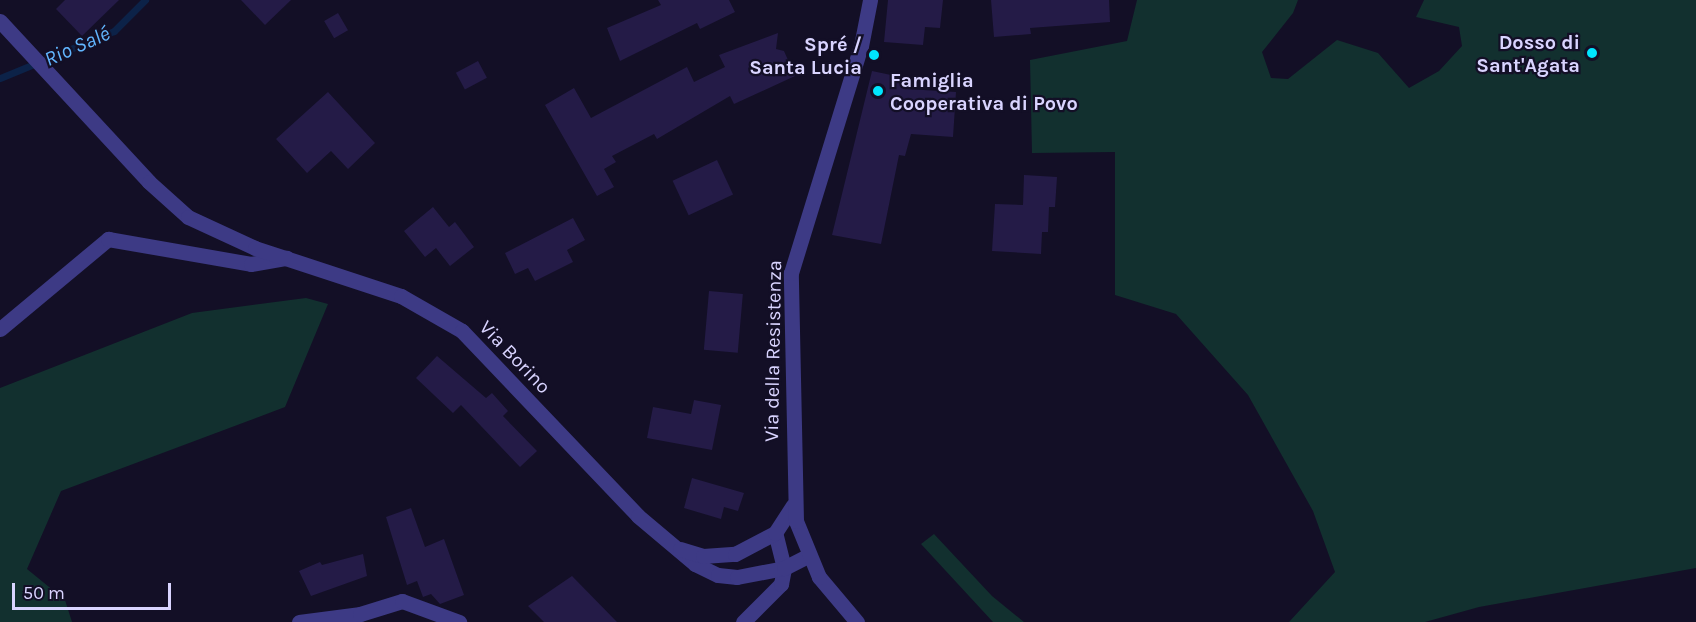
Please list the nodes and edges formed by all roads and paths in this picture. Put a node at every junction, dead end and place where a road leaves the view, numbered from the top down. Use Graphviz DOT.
graph roads {
  1 [pos="870,0"];
  2 [pos="0,21"];
  3 [pos="286,258"];
  4 [pos="0,329"];
  5 [pos="794,505"];
  6 [pos="775,533"];
  7 [pos="673,547"];
  8 [pos="808,556"];
  9 [pos="784,568"];
  10 [pos="298,622"];
  11 [pos="459,622"];
  12 [pos="743,622"];
  13 [pos="857,622"];
  1 -- 5 [label="street, Via della Resistenza"];
  2 -- 3 [label="street, Via Borino"];
  3 -- 4 [label="street, Via Borino"];
  3 -- 7 [label="street, Via Borino"];
  5 -- 6 [label="street, Via Borino"];
  5 -- 8 [label="street, Via della Resistenza"];
  6 -- 7 [label="street, Via Borino"];
  6 -- 9 [label="street"];
  7 -- 9 [label="street, Via Borino"];
  8 -- 9 [label="street, Via Borino"];
  8 -- 13 [label="street, Via della Resistenza"];
  9 -- 12 [label="street"];
  10 -- 11 [label="street"];
}
